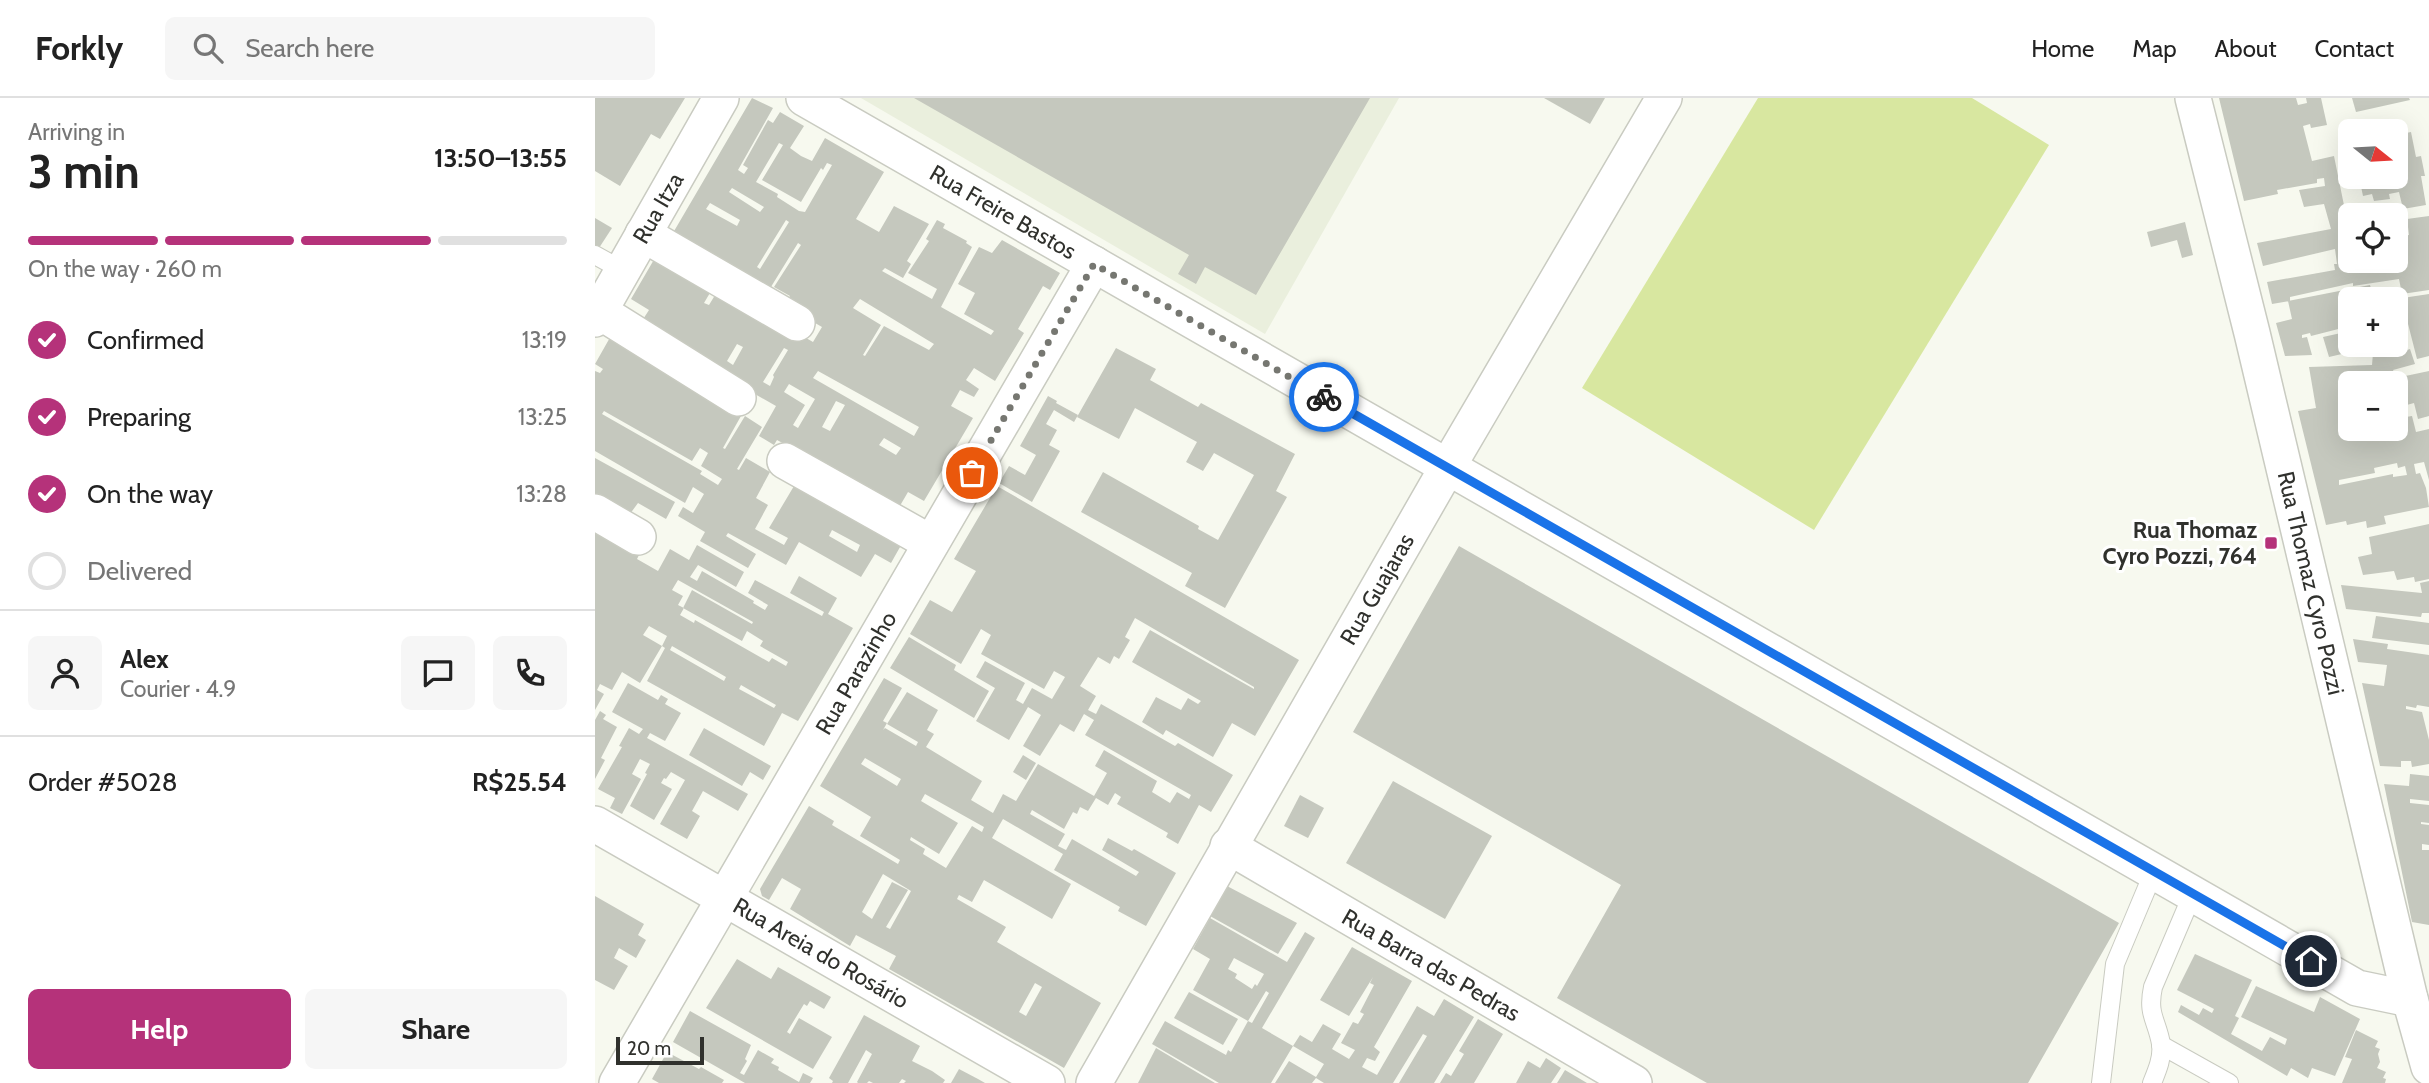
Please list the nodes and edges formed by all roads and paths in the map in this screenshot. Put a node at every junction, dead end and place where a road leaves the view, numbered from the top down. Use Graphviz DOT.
graph roads {
  1 [pos="721,98"];
  2 [pos="804,98"];
  3 [pos="1664,98"];
  4 [pos="2193,98"];
  5 [pos="643,234"];
  6 [pos="608,263"];
  7 [pos="1094,264"];
  8 [pos="597,315"];
  9 [pos="797,323"];
  10 [pos="739,398"];
  11 [pos="785,461"];
  12 [pos="1447,468"];
  13 [pos="595,512"];
  14 [pos="638,537"];
  15 [pos="931,543"];
  16 [pos="595,824"];
  17 [pos="1229,846"];
  18 [pos="2154,871"];
  19 [pos="2193,893"];
  20 [pos="725,898"];
  21 [pos="2410,999"];
  22 [pos="2161,1045"];
  23 [pos="2429,1067"];
  24 [pos="617,1083"];
  25 [pos="1047,1083"];
  26 [pos="1094,1083"];
  27 [pos="1634,1083"];
  28 [pos="2101,1083"];
  29 [pos="2152,1083"];
  30 [pos="2229,1083"];
  1 -- 5 [label="street, Rua Itza"];
  2 -- 7 [label="street, Rua Freire Bastos"];
  3 -- 12 [label="street, Rua Guajaras"];
  4 -- 21 [label="street, Rua Thomaz Cyro Pozzi"];
  5 -- 6 [label="street, Rua Itza"];
  5 -- 9 [label="street"];
  6 -- 8 [label="street, Rua Itza"];
  7 -- 12 [label="street, Rua Freire Bastos"];
  7 -- 15 [label="street, Rua Parazinho"];
  8 -- 10 [label="street"];
  11 -- 15 [label="street"];
  12 -- 17 [label="street, Rua Guajaras"];
  12 -- 18 [label="street, Rua Freire Bastos"];
  13 -- 14 [label="street"];
  15 -- 20 [label="street, Rua Parazinho"];
  16 -- 20 [label="street, Rua Areia do Rosário"];
  17 -- 26 [label="street, Rua Guajaras"];
  17 -- 27 [label="street, Rua Barra das Pedras"];
  18 -- 19 [label="street, Rua Freire Bastos"];
  18 -- 28 [label="lane"];
  19 -- 21 [label="street, Rua Freire Bastos"];
  19 -- 22 [label="lane"];
  20 -- 24 [label="street, Rua Parazinho"];
  20 -- 25 [label="street, Rua Areia do Rosário"];
  21 -- 23 [label="street, Rua Thomaz Cyro Pozzi"];
  22 -- 29 [label="lane"];
  22 -- 30 [label="lane"];
}
